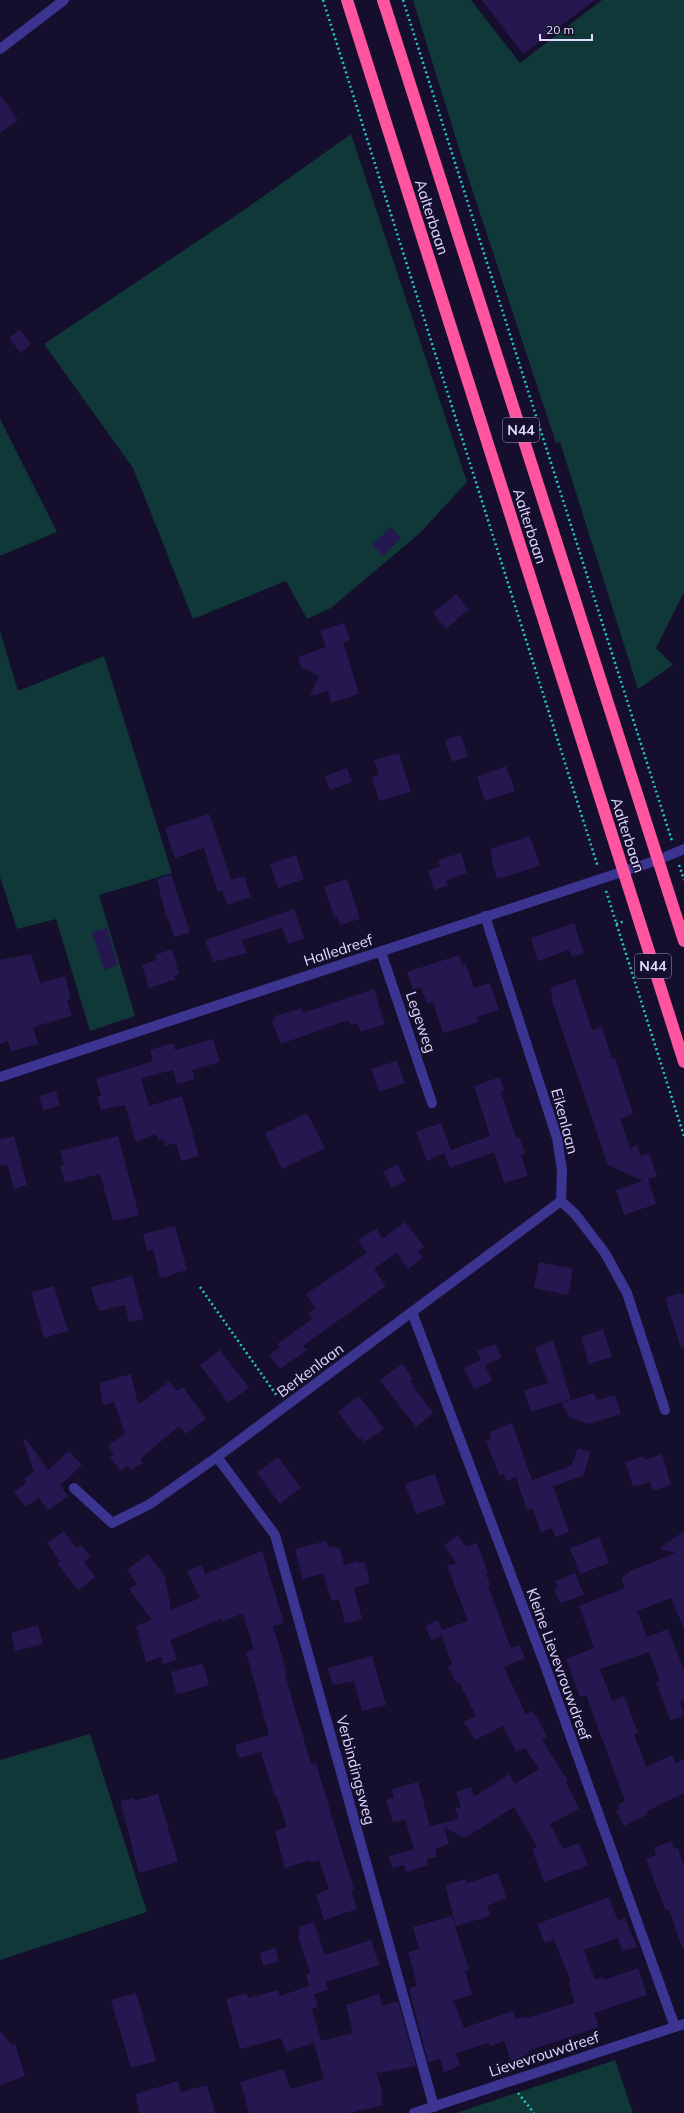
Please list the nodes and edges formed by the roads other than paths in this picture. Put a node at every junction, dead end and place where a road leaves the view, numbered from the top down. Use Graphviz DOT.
graph roads {
  1 [pos="64,0"];
  2 [pos="347,0"];
  3 [pos="384,0"];
  4 [pos="0,49"];
  5 [pos="680,851"];
  6 [pos="658,860"];
  7 [pos="623,870"];
  8 [pos="485,916"];
  9 [pos="684,941"];
  10 [pos="381,952"];
  11 [pos="684,1062"];
  12 [pos="0,1077"];
  13 [pos="432,1103"];
  14 [pos="561,1200"];
  15 [pos="412,1312"];
  16 [pos="665,1410"];
  17 [pos="217,1457"];
  18 [pos="74,1488"];
  19 [pos="679,2025"];
  20 [pos="434,2107"];
  21 [pos="414,2113"];
  1 -- 4 [label="street"];
  2 -- 7 [label="highway, Aalterbaan / N44"];
  3 -- 6 [label="highway, Aalterbaan / N44"];
  5 -- 6 [label="street, Halledreef"];
  6 -- 7 [label="street, Halledreef"];
  6 -- 9 [label="highway, Aalterbaan / N44"];
  7 -- 8 [label="street, Halledreef"];
  7 -- 11 [label="highway, Aalterbaan / N44"];
  8 -- 10 [label="street, Halledreef"];
  8 -- 14 [label="street, Eikenlaan"];
  10 -- 12 [label="street, Halledreef"];
  10 -- 13 [label="street, Legeweg"];
  14 -- 15 [label="street, Berkenlaan"];
  14 -- 16 [label="street"];
  15 -- 17 [label="street, Berkenlaan"];
  15 -- 19 [label="street, Kleine Lievevrouwdreef"];
  17 -- 18 [label="street, Berkenlaan"];
  17 -- 20 [label="street, Verbindingsweg"];
  19 -- 20 [label="street, Lievevrouwdreef"];
  20 -- 21 [label="street, Lievevrouwdreef"];
}
